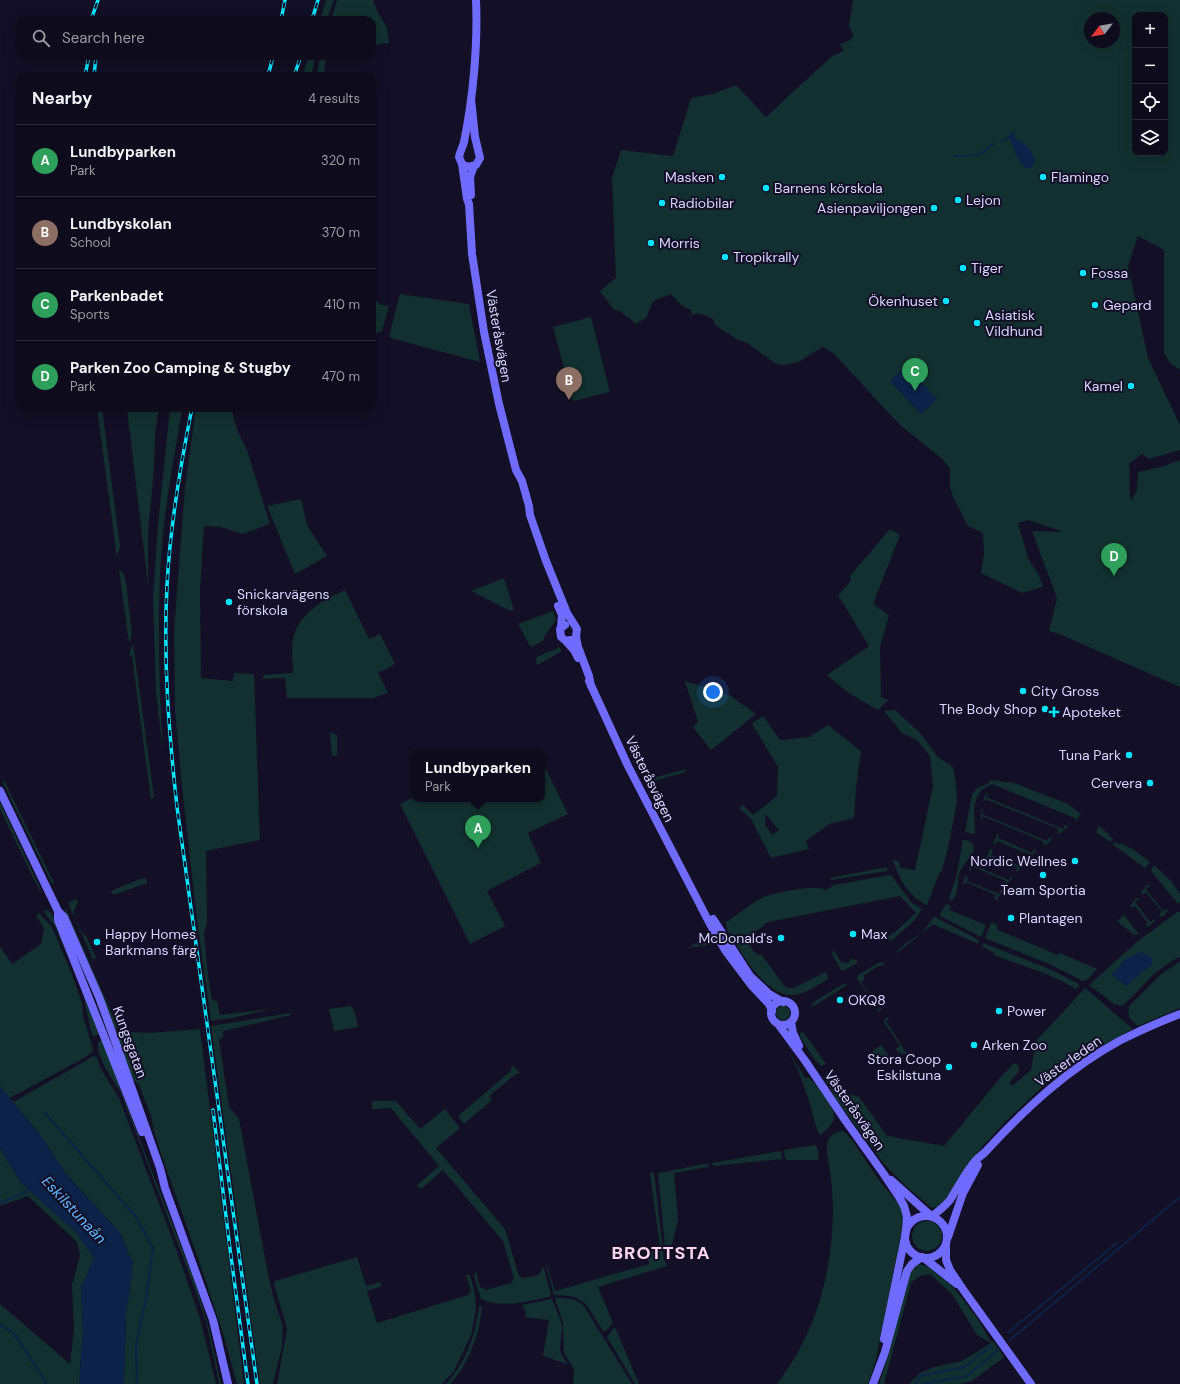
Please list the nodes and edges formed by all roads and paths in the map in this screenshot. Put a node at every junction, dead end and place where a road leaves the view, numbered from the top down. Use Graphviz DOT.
graph roads {
  1 [pos="476,0"];
  2 [pos="471,99"];
  3 [pos="462,149"];
  4 [pos="478,151"];
  5 [pos="462,164"];
  6 [pos="474,166"];
  7 [pos="469,204"];
  8 [pos="546,561"];
  9 [pos="574,626"];
  10 [pos="561,627"];
  11 [pos="576,636"];
  12 [pos="566,641"];
  13 [pos="591,686"];
  14 [pos="0,791"];
  15 [pos="689,884"];
  16 [pos="783,1002"];
  17 [pos="772,1011"];
  18 [pos="1180,1014"];
  19 [pos="791,1022"];
  20 [pos="778,1024"];
  21 [pos="806,1062"];
  22 [pos="987,1151"];
  23 [pos="883,1173"];
  24 [pos="932,1216"];
  25 [pos="906,1231"];
  26 [pos="947,1242"];
  27 [pos="923,1258"];
  28 [pos="962,1288"];
  29 [pos="878,1367"];
  30 [pos="228,1384"];
  31 [pos="873,1384"];
  32 [pos="1031,1384"];
  1 -- 2 [label="street"];
  2 -- 3 [label="street"];
  2 -- 4 [label="street"];
  3 -- 4 [label="street"];
  3 -- 5 [label="street"];
  4 -- 6 [label="street"];
  5 -- 6 [label="street"];
  5 -- 7 [label="street, Västeråsvägen"];
  6 -- 7 [label="street, Västeråsvägen"];
  7 -- 8 [label="street, Västeråsvägen"];
  8 -- 9 [label="street, Västeråsvägen"];
  8 -- 10 [label="street, Västeråsvägen"];
  9 -- 10 [label="street"];
  9 -- 11 [label="street"];
  10 -- 12 [label="street"];
  11 -- 12 [label="street"];
  11 -- 13 [label="street, Västeråsvägen"];
  12 -- 13 [label="street, Västeråsvägen"];
  13 -- 15 [label="street, Västeråsvägen"];
  14 -- 30 [label="street, Kungsgatan"];
  15 -- 16 [label="street, Västeråsvägen"];
  15 -- 17 [label="street, Västeråsvägen"];
  16 -- 17 [label="street"];
  16 -- 19 [label="street"];
  17 -- 20 [label="street"];
  18 -- 22 [label="street, Västerleden"];
  19 -- 20 [label="street"];
  19 -- 21 [label="street, Västeråsvägen"];
  20 -- 21 [label="street, Västeråsvägen"];
  21 -- 23 [label="street, Västeråsvägen"];
  22 -- 24 [label="street, Västerleden"];
  22 -- 26 [label="street, Västerleden"];
  23 -- 24 [label="street, Västeråsvägen"];
  23 -- 25 [label="street, Västeråsvägen"];
  24 -- 25 [label="street"];
  24 -- 26 [label="street"];
  25 -- 27 [label="street"];
  25 -- 29 [label="street"];
  26 -- 27 [label="street"];
  26 -- 28 [label="street"];
  27 -- 28 [label="street"];
  27 -- 29 [label="street"];
  28 -- 32 [label="street"];
  29 -- 31 [label="street"];
}
